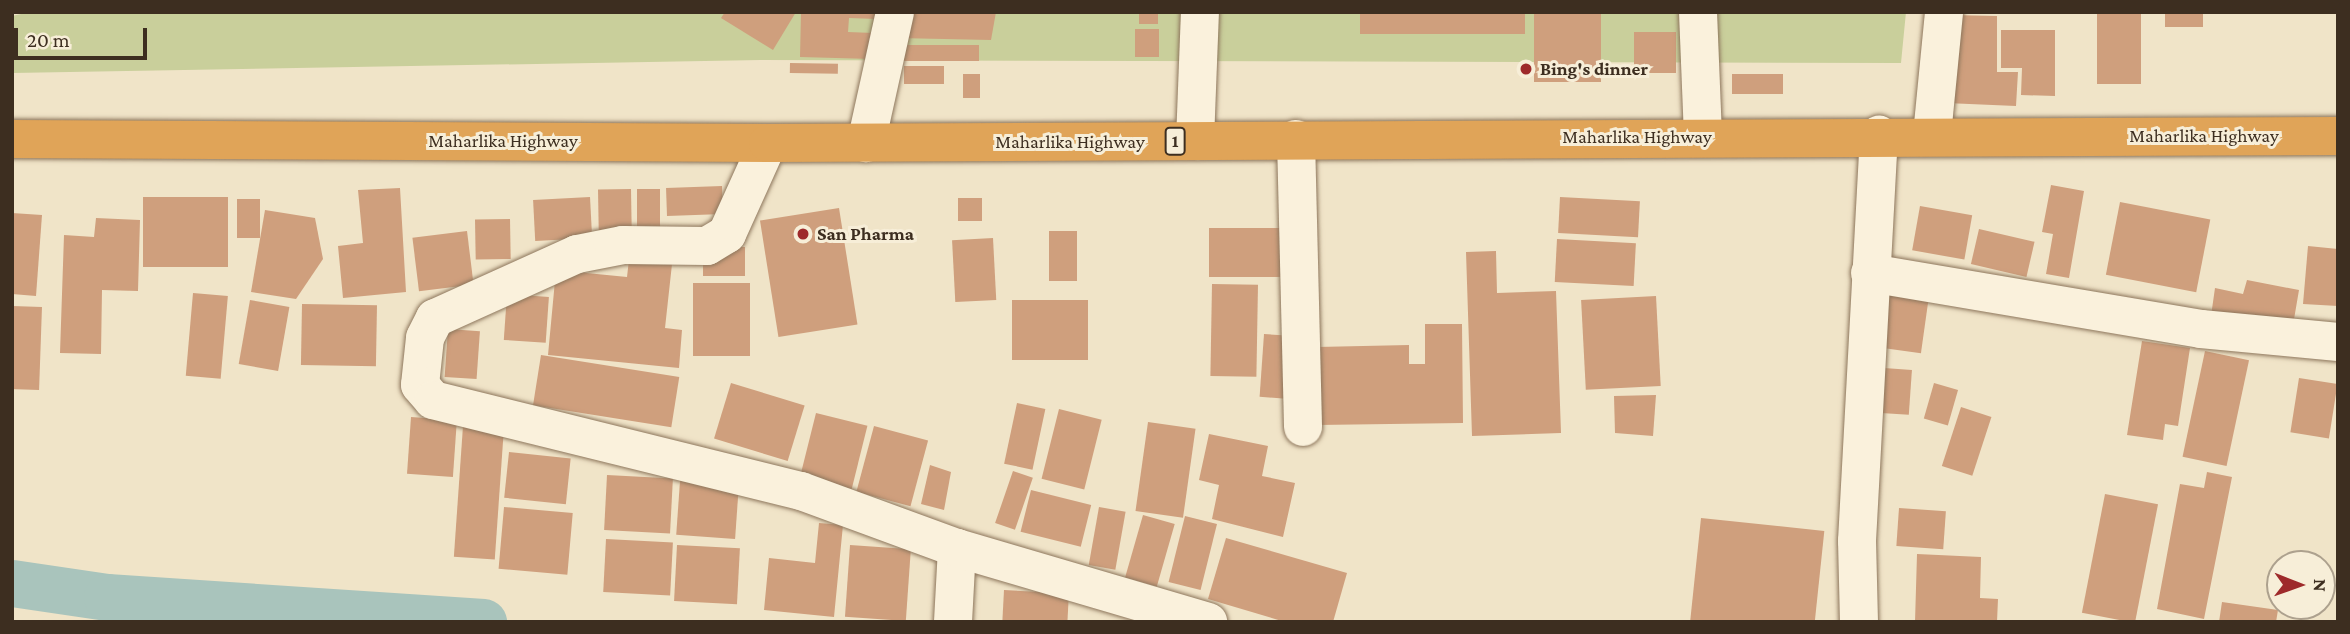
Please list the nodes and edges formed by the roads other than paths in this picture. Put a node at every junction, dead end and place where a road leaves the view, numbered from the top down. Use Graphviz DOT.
graph roads {
  1 [pos="895,12"];
  2 [pos="1200,12"];
  3 [pos="1698,12"];
  4 [pos="1944,12"];
  5 [pos="2336,134"];
  6 [pos="1879,135"];
  7 [pos="1932,135"];
  8 [pos="1703,136"];
  9 [pos="12,139"];
  10 [pos="1296,139"];
  11 [pos="1195,141"];
  12 [pos="866,143"];
  13 [pos="768,144"];
  14 [pos="1870,273"];
  15 [pos="2338,342"];
  16 [pos="1303,427"];
  17 [pos="957,548"];
  18 [pos="953,622"];
  19 [pos="1209,622"];
  20 [pos="1859,622"];
  1 -- 12 [label="street"];
  2 -- 11 [label="street"];
  3 -- 8 [label="street"];
  4 -- 7 [label="street"];
  5 -- 7 [label="highway, Maharlika Highway / 1"];
  6 -- 7 [label="highway, Maharlika Highway / 1"];
  6 -- 8 [label="highway, Maharlika Highway / 1"];
  6 -- 14 [label="street"];
  8 -- 10 [label="highway, Maharlika Highway / 1"];
  9 -- 13 [label="highway, Maharlika Highway / 1"];
  10 -- 11 [label="highway, Maharlika Highway / 1"];
  10 -- 16 [label="street"];
  11 -- 12 [label="highway, Maharlika Highway / 1"];
  12 -- 13 [label="highway, Maharlika Highway / 1"];
  13 -- 17 [label="street"];
  14 -- 15 [label="street"];
  14 -- 20 [label="street"];
  17 -- 18 [label="street"];
  17 -- 19 [label="street"];
}
